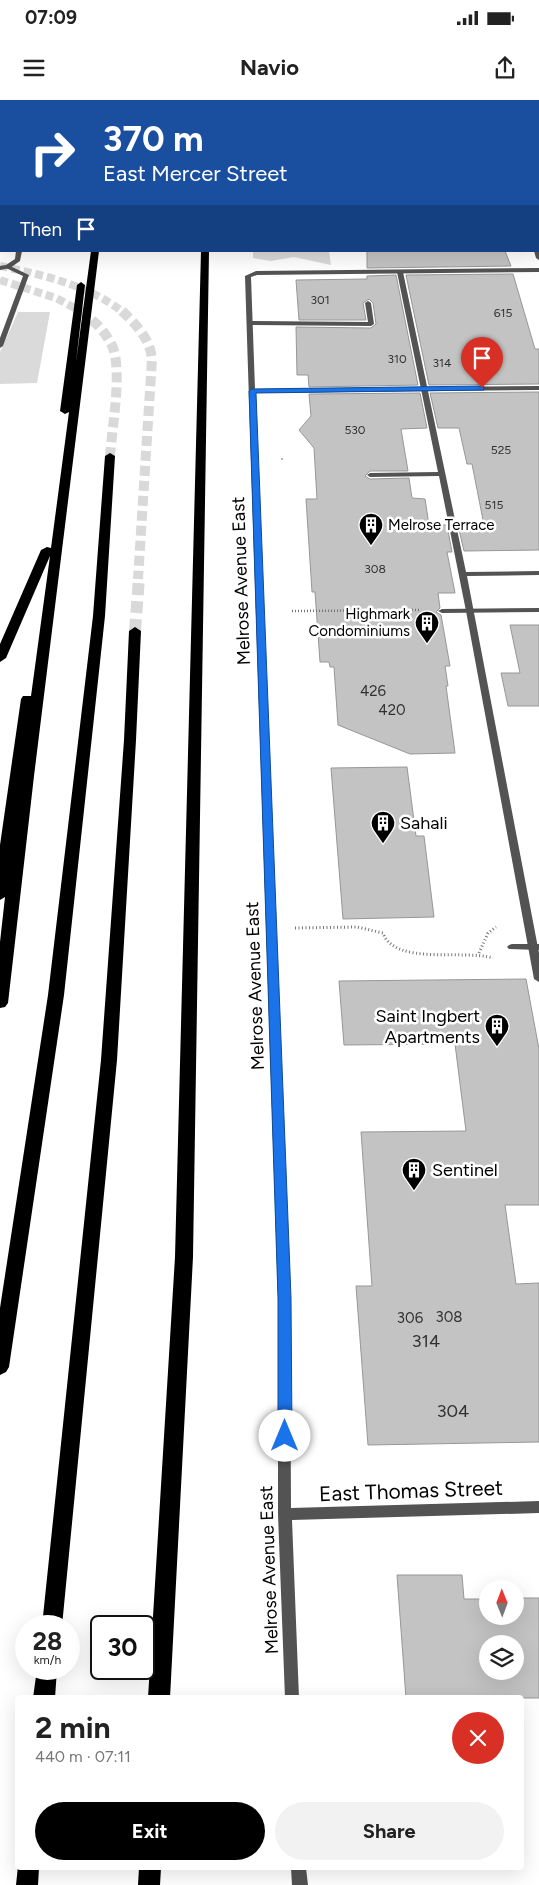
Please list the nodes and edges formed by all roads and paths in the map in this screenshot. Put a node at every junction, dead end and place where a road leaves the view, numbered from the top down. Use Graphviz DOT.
graph roads {
  1 [pos="19,252"];
  2 [pos="85,252"];
  3 [pos="95,252"];
  4 [pos="205,252"];
  5 [pos="8,267"];
  6 [pos="0,268"];
  7 [pos="539,270"];
  8 [pos="400,272"];
  9 [pos="368,303"];
  10 [pos="250,323"];
  11 [pos="0,346"];
  12 [pos="425,388"];
  13 [pos="539,388"];
  14 [pos="252,391"];
  15 [pos="110,456"];
  16 [pos="442,474"];
  17 [pos="370,475"];
  18 [pos="47,550"];
  19 [pos="462,574"];
  20 [pos="539,574"];
  21 [pos="428,610"];
  22 [pos="539,610"];
  23 [pos="292,611"];
  24 [pos="442,611"];
  25 [pos="470,611"];
  26 [pos="134,631"];
  27 [pos="0,658"];
  28 [pos="27,776"];
  29 [pos="0,847"];
  30 [pos="0,894"];
  31 [pos="295,928"];
  32 [pos="496,928"];
  33 [pos="512,947"];
  34 [pos="536,947"];
  35 [pos="539,979"];
  36 [pos="0,1003"];
  37 [pos="0,1367"];
  38 [pos="539,1507"];
  39 [pos="285,1514"];
  40 [pos="53,1615"];
  41 [pos="46,1680"];
  42 [pos="44,1695"];
  43 [pos="159,1695"];
  44 [pos="292,1695"];
  45 [pos="28,1870"];
  46 [pos="150,1870"];
  47 [pos="299,1870"];
  48 [pos="27,1885"];
  49 [pos="149,1885"];
  50 [pos="300,1885"];
  1 -- 5 [label="street"];
  2 -- 18 [label="highway"];
  3 -- 28 [label="highway"];
  4 -- 43 [label="highway"];
  5 -- 6 [label="street"];
  5 -- 11 [label="street"];
  7 -- 8 [label="street"];
  8 -- 10 [label="street, Melrose Avenue East"];
  8 -- 12 [label="street"];
  9 -- 10 [label="street"];
  10 -- 14 [label="street, Melrose Avenue East"];
  12 -- 13 [label="street"];
  12 -- 14 [label="street"];
  12 -- 16 [label="street"];
  14 -- 39 [label="street, Melrose Avenue East"];
  15 -- 37 [label="highway"];
  16 -- 17 [label="street"];
  16 -- 19 [label="street"];
  18 -- 27 [label="highway"];
  18 -- 30 [label="highway"];
  19 -- 20 [label="street"];
  19 -- 25 [label="street"];
  21 -- 23 [label="path"];
  22 -- 25 [label="street"];
  24 -- 25 [label="street"];
  25 -- 34 [label="street"];
  26 -- 40 [label="highway"];
  28 -- 29 [label="highway"];
  28 -- 36 [label="highway"];
  31 -- 32 [label="path"];
  33 -- 34 [label="street"];
  34 -- 35 [label="street"];
  38 -- 39 [label="street, East Thomas Street"];
  39 -- 44 [label="street, Melrose Avenue East"];
  41 -- 42 [label="highway"];
  45 -- 48 [label="highway"];
  46 -- 49 [label="highway"];
  47 -- 50 [label="street"];
}
